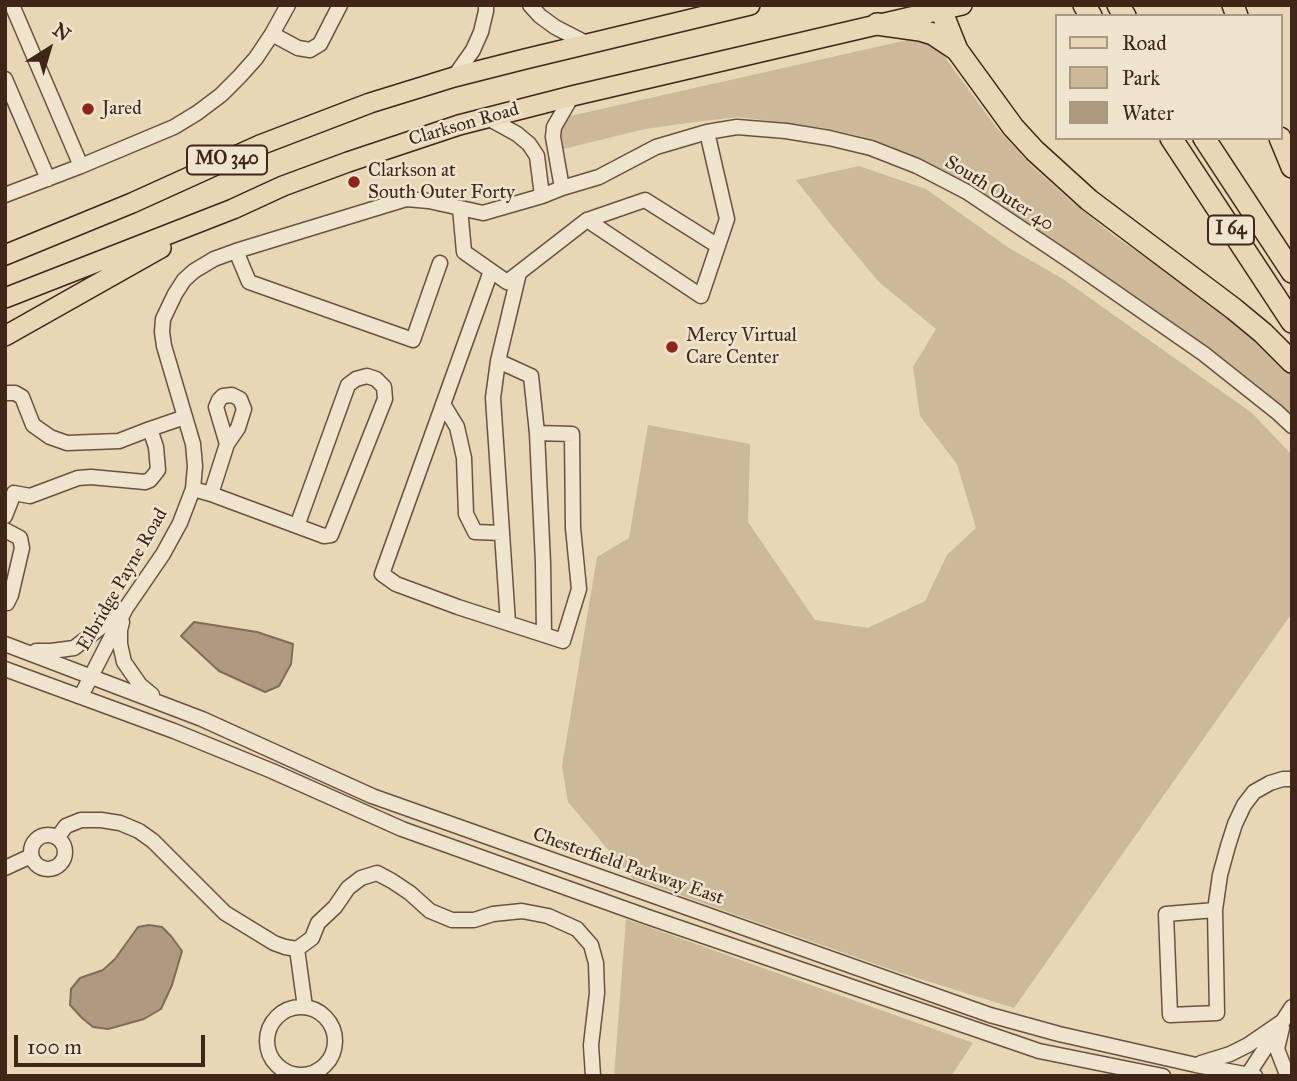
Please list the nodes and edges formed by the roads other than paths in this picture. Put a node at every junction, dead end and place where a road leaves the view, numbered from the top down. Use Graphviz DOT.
graph roads {
  1 [pos="12,5"];
  2 [pos="288,5"];
  3 [pos="340,5"];
  4 [pos="486,5"];
  5 [pos="530,5"];
  6 [pos="750,5"];
  7 [pos="962,5"];
  8 [pos="940,8"];
  9 [pos="877,24"];
  10 [pos="272,34"];
  11 [pos="587,44"];
  12 [pos="957,50"];
  13 [pos="454,77"];
  14 [pos="5,79"];
  15 [pos="572,96"];
  16 [pos="486,117"];
  17 [pos="707,132"];
  18 [pos="1172,140"];
  19 [pos="1205,140"];
  20 [pos="1281,140"];
  21 [pos="81,166"];
  22 [pos="1292,167"];
  23 [pos="48,179"];
  24 [pos="562,188"];
  25 [pos="5,195"];
  26 [pos="542,196"];
  27 [pos="460,208"];
  28 [pos="233,209"];
  29 [pos="587,220"];
  30 [pos="718,246"];
  31 [pos="236,251"];
  32 [pos="5,255"];
  33 [pos="440,263"];
  34 [pos="491,271"];
  35 [pos="1292,272"];
  36 [pos="519,273"];
  37 [pos="5,298"];
  38 [pos="1292,321"];
  39 [pos="5,336"];
  40 [pos="498,360"];
  41 [pos="1292,362"];
  42 [pos="5,393"];
  43 [pos="443,404"];
  44 [pos="185,417"];
  45 [pos="1292,426"];
  46 [pos="150,429"];
  47 [pos="537,433"];
  48 [pos="227,444"];
  49 [pos="193,489"];
  50 [pos="9,491"];
  51 [pos="211,494"];
  52 [pos="5,516"];
  53 [pos="296,526"];
  54 [pos="5,530"];
  55 [pos="502,533"];
  56 [pos="5,603"];
  57 [pos="126,608"];
  58 [pos="508,623"];
  59 [pos="544,634"];
  60 [pos="5,644"];
  61 [pos="26,651"];
  62 [pos="5,669"];
  63 [pos="91,676"];
  64 [pos="81,696"];
  65 [pos="161,703"];
  66 [pos="1292,779"];
  67 [pos="57,838"];
  68 [pos="32,856"];
  69 [pos="5,868"];
  70 [pos="1215,910"];
  71 [pos="297,949"];
  72 [pos="305,1007"];
  73 [pos="1292,1007"];
  74 [pos="1283,1021"];
  75 [pos="1196,1065"];
  76 [pos="1250,1075"];
  77 [pos="593,1076"];
  78 [pos="1163,1076"];
  79 [pos="1290,1076"];
  1 -- 21 [label="street"];
  2 -- 10 [label="street"];
  3 -- 10 [label="street"];
  4 -- 13 [label="street"];
  5 -- 11 [label="street"];
  6 -- 11 [label="main road, MO 340"];
  7 -- 8 [label="main road, MO 340"];
  8 -- 9 [label="main road, Clarkson Road / MO 340"];
  8 -- 12 [label="highway"];
  9 -- 12 [label="highway"];
  9 -- 15 [label="main road, Clarkson Road / MO 340"];
  10 -- 21 [label="street"];
  11 -- 13 [label="main road, MO 340"];
  12 -- 41 [label="highway"];
  13 -- 32 [label="main road, MO 340"];
  14 -- 23 [label="street"];
  15 -- 16 [label="main road, Clarkson Road / MO 340"];
  15 -- 24 [label="street"];
  16 -- 26 [label="street"];
  16 -- 28 [label="main road, Clarkson Road / MO 340"];
  17 -- 24 [label="street, South Outer 40"];
  17 -- 30 [label="street"];
  17 -- 45 [label="street, South Outer 40"];
  18 -- 38 [label="highway, I 64"];
  19 -- 35 [label="highway, I 64"];
  20 -- 22 [label="highway"];
  21 -- 23 [label="street"];
  23 -- 25 [label="street"];
  24 -- 26 [label="street, South Outer 40"];
  26 -- 27 [label="street, Elbridge Payne Road"];
  27 -- 31 [label="street, Elbridge Payne Road"];
  27 -- 34 [label="street"];
  28 -- 37 [label="main road, Clarkson Road / MO 340"];
  28 -- 39 [label="main road"];
  29 -- 30 [label="street"];
  29 -- 30 [label="street"];
  29 -- 36 [label="street"];
  31 -- 33 [label="street"];
  31 -- 44 [label="street, Elbridge Payne Road"];
  34 -- 36 [label="street"];
  34 -- 43 [label="street"];
  36 -- 40 [label="street"];
  40 -- 47 [label="street"];
  40 -- 55 [label="street"];
  42 -- 46 [label="street"];
  43 -- 55 [label="street"];
  43 -- 58 [label="street"];
  44 -- 46 [label="street"];
  44 -- 49 [label="street, Elbridge Payne Road"];
  46 -- 50 [label="street"];
  47 -- 59 [label="street"];
  47 -- 59 [label="street"];
  48 -- 51 [label="street"];
  49 -- 51 [label="street"];
  49 -- 57 [label="street, Elbridge Payne Road"];
  50 -- 52 [label="street"];
  51 -- 53 [label="street"];
  53 -- 53 [label="street"];
  54 -- 56 [label="street"];
  55 -- 58 [label="street"];
  57 -- 61 [label="street"];
  57 -- 63 [label="street, Elbridge Payne Road"];
  57 -- 65 [label="street"];
  58 -- 59 [label="street"];
  60 -- 61 [label="street, Chesterfield Parkway East"];
  61 -- 63 [label="street, Chesterfield Parkway East"];
  62 -- 64 [label="street, Chesterfield Parkway East"];
  63 -- 64 [label="street, Elbridge Payne Road"];
  63 -- 65 [label="street, Chesterfield Parkway East"];
  64 -- 78 [label="street, Chesterfield Parkway East"];
  65 -- 75 [label="street, Chesterfield Parkway East"];
  66 -- 70 [label="street"];
  67 -- 68 [label="street"];
  67 -- 68 [label="street"];
  67 -- 71 [label="street"];
  68 -- 69 [label="street"];
  70 -- 70 [label="street"];
  71 -- 72 [label="street"];
  71 -- 77 [label="street"];
  72 -- 72 [label="street"];
  73 -- 74 [label="street"];
  74 -- 75 [label="street"];
  74 -- 76 [label="street"];
  74 -- 79 [label="street"];
  75 -- 76 [label="street, Chesterfield Parkway East"];
}
